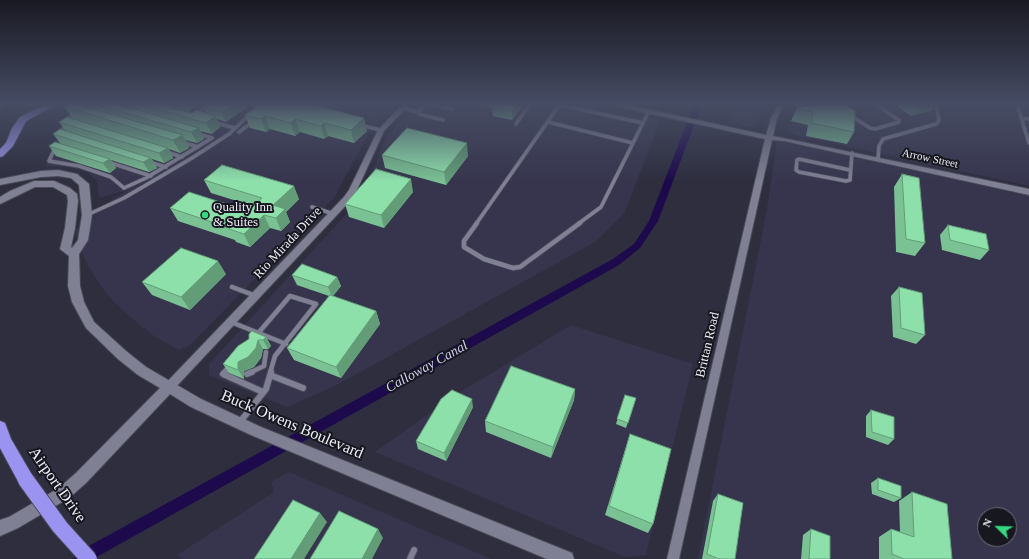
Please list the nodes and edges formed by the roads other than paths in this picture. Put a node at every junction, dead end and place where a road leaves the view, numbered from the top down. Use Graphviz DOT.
graph roads {
  1 [pos="16,130"];
  2 [pos="63,130"];
  3 [pos="232,130"];
  4 [pos="242,130"];
  5 [pos="382,130"];
  6 [pos="542,130"];
  7 [pos="581,130"];
  8 [pos="639,130"];
  9 [pos="734,130"];
  10 [pos="771,130"];
  11 [pos="914,130"];
  12 [pos="1025,130"];
  13 [pos="190,131"];
  14 [pos="239,132"];
  15 [pos="62,134"];
  16 [pos="69,136"];
  17 [pos="769,137"];
  18 [pos="175,140"];
  19 [pos="633,143"];
  20 [pos="1029,143"];
  21 [pos="56,146"];
  22 [pos="198,147"];
  23 [pos="64,148"];
  24 [pos="160,150"];
  25 [pos="0,154"];
  26 [pos="852,154"];
  27 [pos="182,157"];
  28 [pos="878,159"];
  29 [pos="100,160"];
  30 [pos="143,160"];
  31 [pos="166,167"];
  32 [pos="850,170"];
  33 [pos="151,176"];
  34 [pos="0,182"];
  35 [pos="124,188"];
  36 [pos="1029,192"];
  37 [pos="124,198"];
  38 [pos="0,201"];
  39 [pos="312,207"];
  40 [pos="334,214"];
  41 [pos="87,215"];
  42 [pos="74,254"];
  43 [pos="232,287"];
  44 [pos="256,296"];
  45 [pos="231,322"];
  46 [pos="258,333"];
  47 [pos="248,344"];
  48 [pos="286,344"];
  49 [pos="266,352"];
  50 [pos="264,366"];
  51 [pos="233,368"];
  52 [pos="272,368"];
  53 [pos="247,374"];
  54 [pos="270,375"];
  55 [pos="169,387"];
  56 [pos="303,388"];
  57 [pos="263,392"];
  58 [pos="239,424"];
  59 [pos="0,428"];
  60 [pos="0,528"];
  61 [pos="414,550"];
  62 [pos="89,559"];
  63 [pos="410,559"];
  64 [pos="566,559"];
  65 [pos="673,559"];
  1 -- 25 [label="highway"];
  2 -- 15 [label="lane"];
  3 -- 37 [label="lane"];
  4 -- 14 [label="lane"];
  5 -- 40 [label="street, Rio Mirada Drive"];
  6 -- 19 [label="lane"];
  7 -- 19 [label="lane"];
  8 -- 19 [label="lane"];
  9 -- 17 [label="street, Arrow Street"];
  10 -- 17 [label="street, Brittan Road"];
  11 -- 28 [label="lane"];
  12 -- 20 [label="lane"];
  13 -- 22 [label="lane"];
  15 -- 16 [label="lane"];
  15 -- 21 [label="lane"];
  17 -- 26 [label="street, Arrow Street"];
  17 -- 65 [label="street, Brittan Road"];
  18 -- 22 [label="lane"];
  21 -- 23 [label="lane"];
  21 -- 35 [label="lane"];
  22 -- 27 [label="lane"];
  24 -- 27 [label="lane"];
  26 -- 28 [label="street, Arrow Street"];
  26 -- 32 [label="lane"];
  27 -- 31 [label="lane"];
  28 -- 36 [label="street, Arrow Street"];
  29 -- 33 [label="lane"];
  30 -- 31 [label="lane"];
  31 -- 33 [label="lane"];
  32 -- 32 [label="lane"];
  33 -- 35 [label="lane"];
  34 -- 41 [label="main road, Buck Owens Boulevard"];
  35 -- 37 [label="lane"];
  37 -- 41 [label="lane"];
  38 -- 42 [label="main road, Buck Owens Boulevard"];
  39 -- 40 [label="lane"];
  40 -- 44 [label="street, Rio Mirada Drive"];
  41 -- 42 [label="main road, Buck Owens Boulevard"];
  42 -- 55 [label="main road, Buck Owens Boulevard"];
  43 -- 44 [label="lane"];
  44 -- 45 [label="street, Rio Mirada Drive"];
  45 -- 46 [label="lane"];
  45 -- 55 [label="street, Rio Mirada Drive"];
  46 -- 47 [label="lane"];
  46 -- 48 [label="lane"];
  46 -- 48 [label="lane"];
  48 -- 52 [label="lane"];
  49 -- 50 [label="lane"];
  50 -- 52 [label="lane"];
  50 -- 53 [label="lane"];
  51 -- 57 [label="lane"];
  52 -- 54 [label="lane"];
  54 -- 56 [label="lane"];
  54 -- 57 [label="lane"];
  55 -- 58 [label="main road, Buck Owens Boulevard"];
  55 -- 60 [label="main road"];
  57 -- 58 [label="lane"];
  58 -- 64 [label="main road, Buck Owens Boulevard"];
  59 -- 62 [label="highway, Airport Drive, bridge"];
  61 -- 63 [label="lane"];
}
